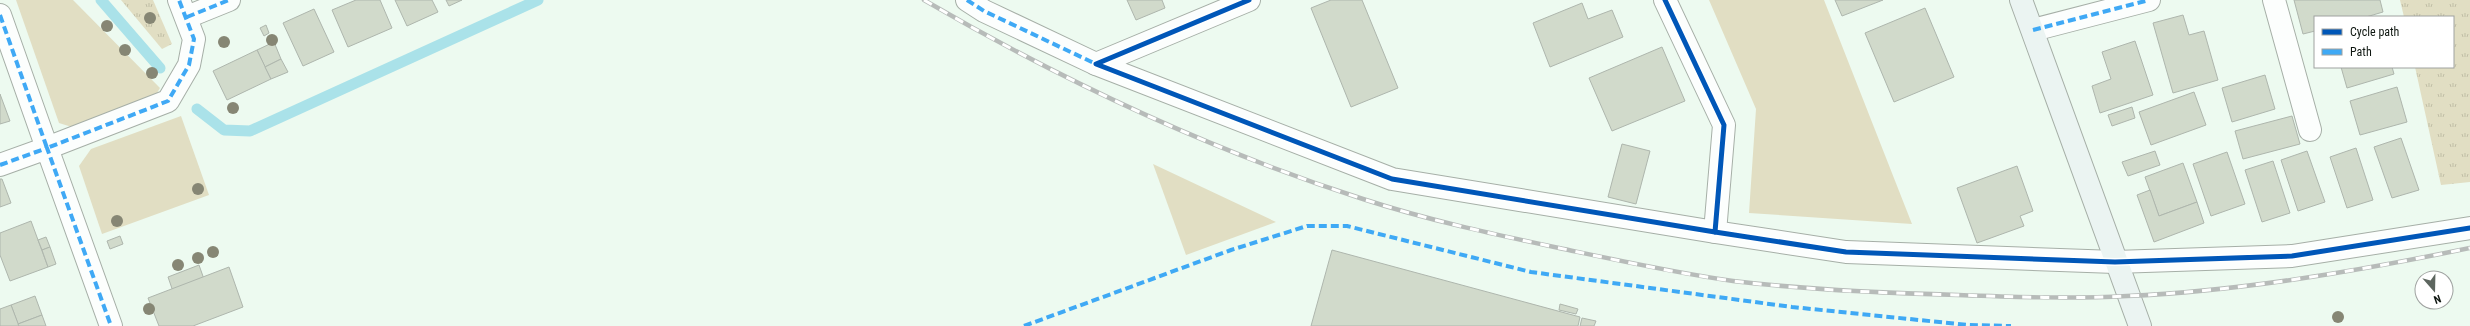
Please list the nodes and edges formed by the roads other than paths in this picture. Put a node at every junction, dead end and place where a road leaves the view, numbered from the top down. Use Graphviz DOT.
graph roads {
  1 [pos="229,0"];
  2 [pos="967,0"];
  3 [pos="1249,0"];
  4 [pos="1665,0"];
  5 [pos="2021,0"];
  6 [pos="2149,0"];
  7 [pos="2274,0"];
  8 [pos="183,9"];
  9 [pos="0,15"];
  10 [pos="2033,30"];
  11 [pos="1096,64"];
  12 [pos="2310,130"];
  13 [pos="47,148"];
  14 [pos="0,165"];
  15 [pos="2470,228"];
  16 [pos="1715,232"];
  17 [pos="2115,262"];
  18 [pos="112,326"];
  19 [pos="2140,326"];
  1 -- 8 [label="street"];
  2 -- 11 [label="street"];
  3 -- 11 [label="street"];
  4 -- 16 [label="street"];
  5 -- 10 [label="street"];
  6 -- 10 [label="street"];
  7 -- 12 [label="street"];
  8 -- 13 [label="street"];
  9 -- 13 [label="street"];
  10 -- 17 [label="street"];
  11 -- 16 [label="street"];
  13 -- 14 [label="street"];
  13 -- 18 [label="street"];
  15 -- 17 [label="street"];
  16 -- 17 [label="street"];
  17 -- 19 [label="street"];
}
